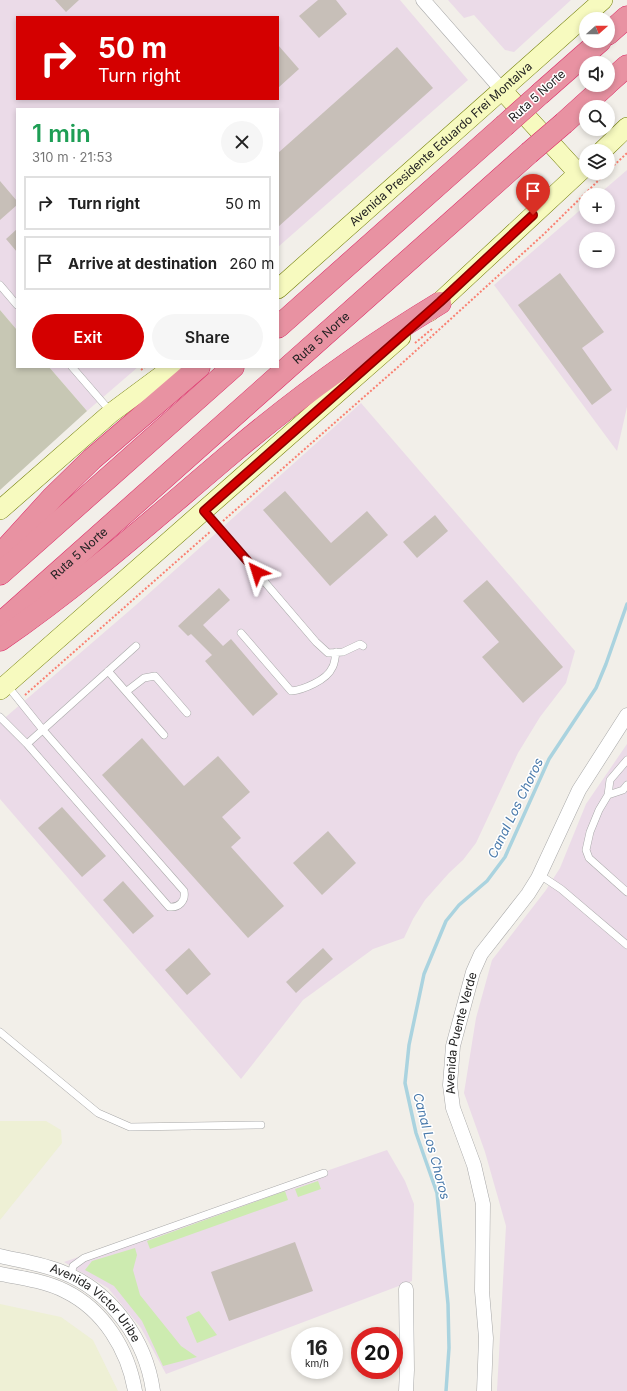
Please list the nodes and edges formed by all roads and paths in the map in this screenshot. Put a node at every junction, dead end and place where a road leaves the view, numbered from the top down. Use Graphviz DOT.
graph roads {
  1 [pos="422,0"];
  2 [pos="603,0"];
  3 [pos="627,17"];
  4 [pos="615,28"];
  5 [pos="592,48"];
  6 [pos="627,66"];
  7 [pos="615,77"];
  8 [pos="502,90"];
  9 [pos="598,92"];
  10 [pos="627,127"];
  11 [pos="609,144"];
  12 [pos="627,153"];
  13 [pos="615,164"];
  14 [pos="579,167"];
  15 [pos="579,173"];
  16 [pos="599,180"];
  17 [pos="0,286"];
  18 [pos="279,288"];
  19 [pos="440,302"];
  20 [pos="16,304"];
  21 [pos="279,326"];
  22 [pos="73,368"];
  23 [pos="172,368"];
  24 [pos="198,368"];
  25 [pos="232,368"];
  26 [pos="111,413"];
  27 [pos="0,510"];
  28 [pos="204,511"];
  29 [pos="217,526"];
  30 [pos="0,555"];
  31 [pos="0,574"];
  32 [pos="0,624"];
  33 [pos="240,632"];
  34 [pos="0,640"];
  35 [pos="136,646"];
  36 [pos="363,646"];
  37 [pos="336,652"];
  38 [pos="108,671"];
  39 [pos="3,687"];
  40 [pos="127,691"];
  41 [pos="19,700"];
  42 [pos="187,713"];
  43 [pos="627,715"];
  44 [pos="0,717"];
  45 [pos="43,730"];
  46 [pos="164,735"];
  47 [pos="26,744"];
  48 [pos="627,760"];
  49 [pos="627,785"];
  50 [pos="608,795"];
  51 [pos="540,875"];
  52 [pos="627,892"];
  53 [pos="627,945"];
  54 [pos="0,1032"];
  55 [pos="261,1125"];
  56 [pos="324,1173"];
  57 [pos="0,1256"];
  58 [pos="0,1274"];
  59 [pos="71,1276"];
  60 [pos="406,1289"];
  61 [pos="135,1391"];
  62 [pos="153,1391"];
  63 [pos="406,1391"];
  64 [pos="484,1391"];
  1 -- 8 [label="street"];
  2 -- 8 [label="main road, Avenida Presidente Eduardo Frei Montalva"];
  3 -- 4 [label="highway"];
  5 -- 21 [label="highway, Ruta 5 Norte, bridge"];
  6 -- 7 [label="highway, Ruta 5 Norte"];
  8 -- 14 [label="main road"];
  8 -- 18 [label="main road, Avenida Presidente Eduardo Frei Montalva"];
  9 -- 32 [label="highway, Ruta 5 Norte, bridge"];
  10 -- 11 [label="main road"];
  12 -- 13 [label="path"];
  15 -- 19 [label="main road"];
  16 -- 29 [label="path"];
  17 -- 20 [label="lane"];
  19 -- 28 [label="main road"];
  19 -- 34 [label="highway"];
  22 -- 26 [label="lane"];
  23 -- 26 [label="main road"];
  24 -- 30 [label="highway"];
  25 -- 31 [label="highway"];
  26 -- 27 [label="main road"];
  28 -- 29 [label="lane"];
  28 -- 39 [label="main road"];
  29 -- 37 [label="lane"];
  29 -- 41 [label="path"];
  33 -- 37 [label="lane"];
  35 -- 38 [label="lane"];
  36 -- 37 [label="lane"];
  38 -- 40 [label="lane"];
  38 -- 45 [label="lane"];
  39 -- 41 [label="lane"];
  40 -- 42 [label="lane"];
  40 -- 46 [label="lane"];
  41 -- 45 [label="lane"];
  43 -- 51 [label="street, Avenida Puente Verde"];
  44 -- 47 [label="lane"];
  45 -- 47 [label="lane"];
  45 -- 47 [label="lane"];
  48 -- 50 [label="lane"];
  49 -- 50 [label="lane"];
  50 -- 52 [label="lane"];
  51 -- 53 [label="lane"];
  51 -- 64 [label="street, Avenida Puente Verde"];
  54 -- 55 [label="lane"];
  56 -- 59 [label="lane"];
  57 -- 59 [label="street, Avenida Victor Uribe"];
  58 -- 61 [label="street, Avenida Victor Uribe"];
  59 -- 62 [label="street, Avenida Victor Uribe"];
  60 -- 63 [label="street"];
}
